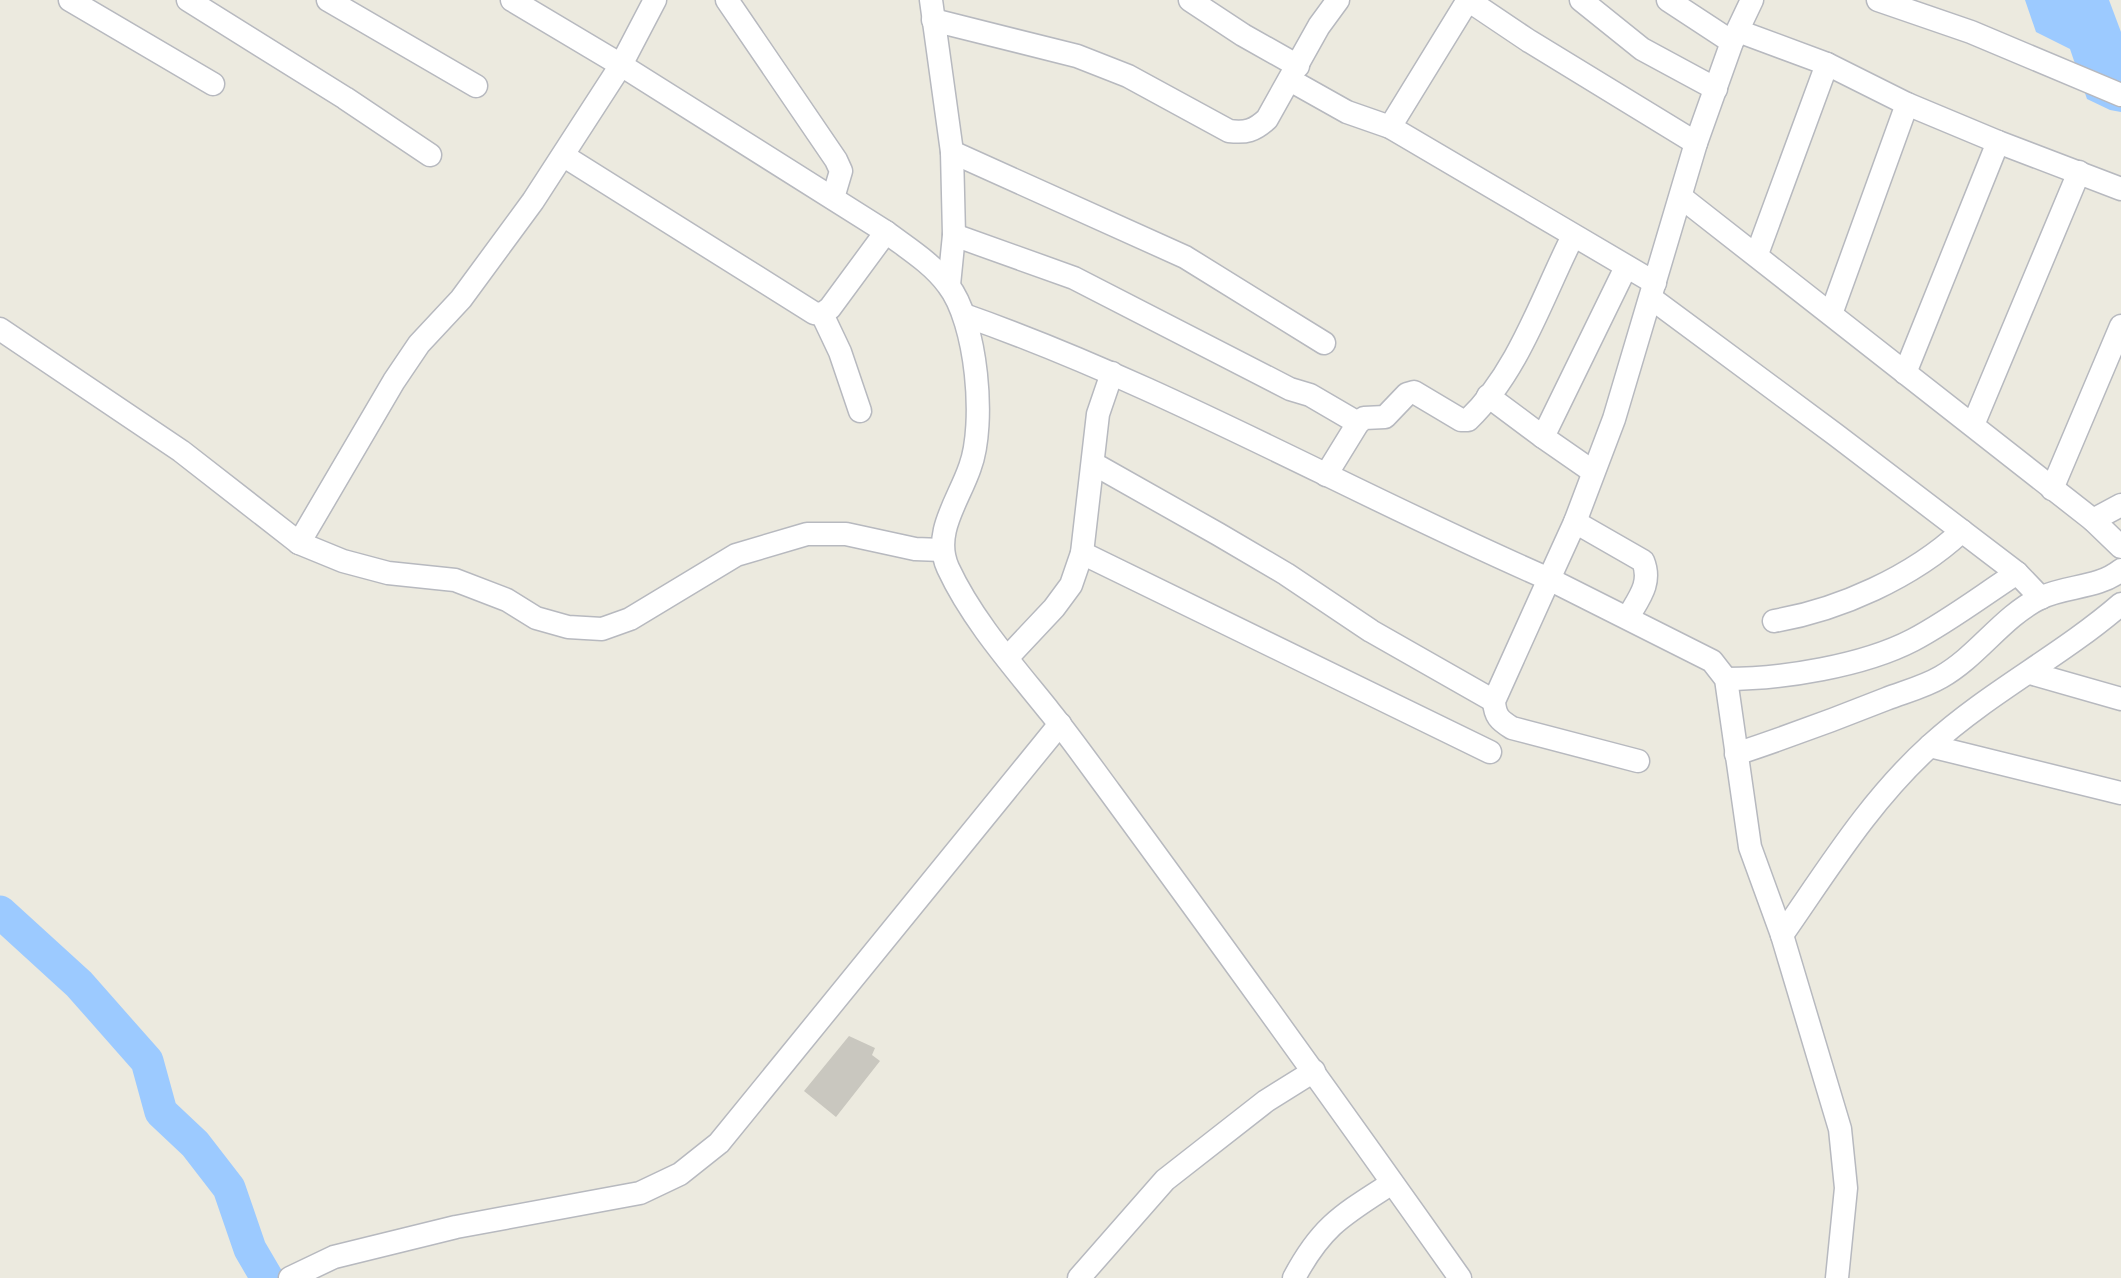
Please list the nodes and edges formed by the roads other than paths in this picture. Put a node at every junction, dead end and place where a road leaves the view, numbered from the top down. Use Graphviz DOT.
graph roads {
  1 [pos="70,0"];
  2 [pos="188,0"];
  3 [pos="328,0"];
  4 [pos="512,0"];
  5 [pos="655,0"];
  6 [pos="727,0"];
  7 [pos="1190,0"];
  8 [pos="1338,0"];
  9 [pos="1581,0"];
  10 [pos="1668,0"];
  11 [pos="1752,0"];
  12 [pos="1878,0"];
  13 [pos="932,10"];
  14 [pos="1735,37"];
  15 [pos="1827,64"];
  16 [pos="621,65"];
  17 [pos="1294,73"];
  18 [pos="213,84"];
  19 [pos="476,86"];
  20 [pos="1716,89"];
  21 [pos="2121,95"];
  22 [pos="1907,104"];
  23 [pos="1390,127"];
  24 [pos="1998,142"];
  25 [pos="1696,143"];
  26 [pos="952,152"];
  27 [pos="430,155"];
  28 [pos="564,156"];
  29 [pos="2079,172"];
  30 [pos="2121,189"];
  31 [pos="1681,197"];
  32 [pos="833,198"];
  33 [pos="886,232"];
  34 [pos="954,235"];
  35 [pos="1573,236"];
  36 [pos="1756,254"];
  37 [pos="1626,267"];
  38 [pos="949,285"];
  39 [pos="1653,291"];
  40 [pos="822,314"];
  41 [pos="1831,314"];
  42 [pos="964,315"];
  43 [pos="2121,326"];
  44 [pos="0,330"];
  45 [pos="1324,343"];
  46 [pos="1112,373"];
  47 [pos="1905,373"];
  48 [pos="1488,396"];
  49 [pos="860,411"];
  50 [pos="1358,423"];
  51 [pos="1973,425"];
  52 [pos="1543,437"];
  53 [pos="1094,464"];
  54 [pos="1592,471"];
  55 [pos="1326,475"];
  56 [pos="2052,489"];
  57 [pos="2121,505"];
  58 [pos="2093,520"];
  59 [pos="1575,522"];
  60 [pos="1962,531"];
  61 [pos="299,543"];
  62 [pos="2121,547"];
  63 [pos="942,550"];
  64 [pos="1082,553"];
  65 [pos="2121,570"];
  66 [pos="2017,573"];
  67 [pos="1549,579"];
  68 [pos="2041,598"];
  69 [pos="2121,604"];
  70 [pos="1628,616"];
  71 [pos="1774,621"];
  72 [pos="1007,658"];
  73 [pos="2030,673"];
  74 [pos="1726,679"];
  75 [pos="2121,699"];
  76 [pos="1494,701"];
  77 [pos="1060,724"];
  78 [pos="1930,746"];
  79 [pos="1490,752"];
  80 [pos="1736,754"];
  81 [pos="1638,761"];
  82 [pos="2121,794"];
  83 [pos="1782,935"];
  84 [pos="1314,1071"];
  85 [pos="1392,1183"];
  86 [pos="290,1278"];
  87 [pos="1079,1278"];
  88 [pos="1294,1278"];
  89 [pos="1460,1278"];
  90 [pos="1837,1278"];
  1 -- 18 [label="street"];
  2 -- 27 [label="street"];
  3 -- 19 [label="street"];
  4 -- 16 [label="street"];
  5 -- 16 [label="street"];
  6 -- 32 [label="street"];
  7 -- 17 [label="street"];
  8 -- 17 [label="street"];
  9 -- 20 [label="street"];
  10 -- 14 [label="street"];
  11 -- 14 [label="street"];
  12 -- 21 [label="street"];
  13 -- 17 [label="street"];
  13 -- 26 [label="street"];
  14 -- 15 [label="street"];
  14 -- 20 [label="street"];
  15 -- 22 [label="street"];
  15 -- 36 [label="street"];
  16 -- 28 [label="street"];
  16 -- 32 [label="street"];
  17 -- 23 [label="street"];
  20 -- 25 [label="street"];
  22 -- 24 [label="street"];
  22 -- 41 [label="street"];
  23 -- 25 [label="street"];
  23 -- 35 [label="street"];
  24 -- 29 [label="street"];
  24 -- 47 [label="street"];
  25 -- 31 [label="street"];
  26 -- 34 [label="street"];
  26 -- 45 [label="street"];
  28 -- 40 [label="street"];
  28 -- 61 [label="street"];
  29 -- 30 [label="street"];
  29 -- 51 [label="street"];
  31 -- 36 [label="street"];
  31 -- 39 [label="street"];
  32 -- 33 [label="street"];
  33 -- 38 [label="street"];
  33 -- 40 [label="street"];
  34 -- 38 [label="street"];
  34 -- 50 [label="street"];
  35 -- 37 [label="street"];
  35 -- 48 [label="street"];
  36 -- 41 [label="street"];
  37 -- 39 [label="street"];
  37 -- 52 [label="street"];
  38 -- 42 [label="street"];
  39 -- 54 [label="street"];
  39 -- 60 [label="street"];
  40 -- 49 [label="street"];
  41 -- 47 [label="street"];
  42 -- 46 [label="street"];
  42 -- 63 [label="street"];
  43 -- 56 [label="street"];
  44 -- 61 [label="street"];
  46 -- 53 [label="street"];
  46 -- 55 [label="street"];
  47 -- 51 [label="street"];
  48 -- 50 [label="street"];
  48 -- 52 [label="street"];
  50 -- 55 [label="street"];
  51 -- 56 [label="street"];
  52 -- 54 [label="street"];
  53 -- 64 [label="street"];
  53 -- 76 [label="street"];
  54 -- 59 [label="street"];
  55 -- 67 [label="street"];
  56 -- 58 [label="street"];
  57 -- 58 [label="street"];
  58 -- 62 [label="street"];
  59 -- 67 [label="street"];
  59 -- 70 [label="street"];
  60 -- 66 [label="street"];
  60 -- 71 [label="street"];
  61 -- 63 [label="street"];
  63 -- 72 [label="street"];
  64 -- 72 [label="street"];
  64 -- 79 [label="street"];
  65 -- 68 [label="street"];
  66 -- 68 [label="street"];
  66 -- 74 [label="street"];
  67 -- 70 [label="street"];
  67 -- 76 [label="street"];
  68 -- 80 [label="street"];
  69 -- 73 [label="street"];
  70 -- 74 [label="street"];
  72 -- 77 [label="street"];
  73 -- 75 [label="street"];
  73 -- 78 [label="street"];
  74 -- 80 [label="street"];
  76 -- 81 [label="street"];
  77 -- 84 [label="street"];
  77 -- 86 [label="street"];
  78 -- 82 [label="street"];
  78 -- 83 [label="street"];
  80 -- 83 [label="street"];
  83 -- 90 [label="street"];
  84 -- 85 [label="street"];
  84 -- 87 [label="street"];
  85 -- 88 [label="street"];
  85 -- 89 [label="street"];
}
